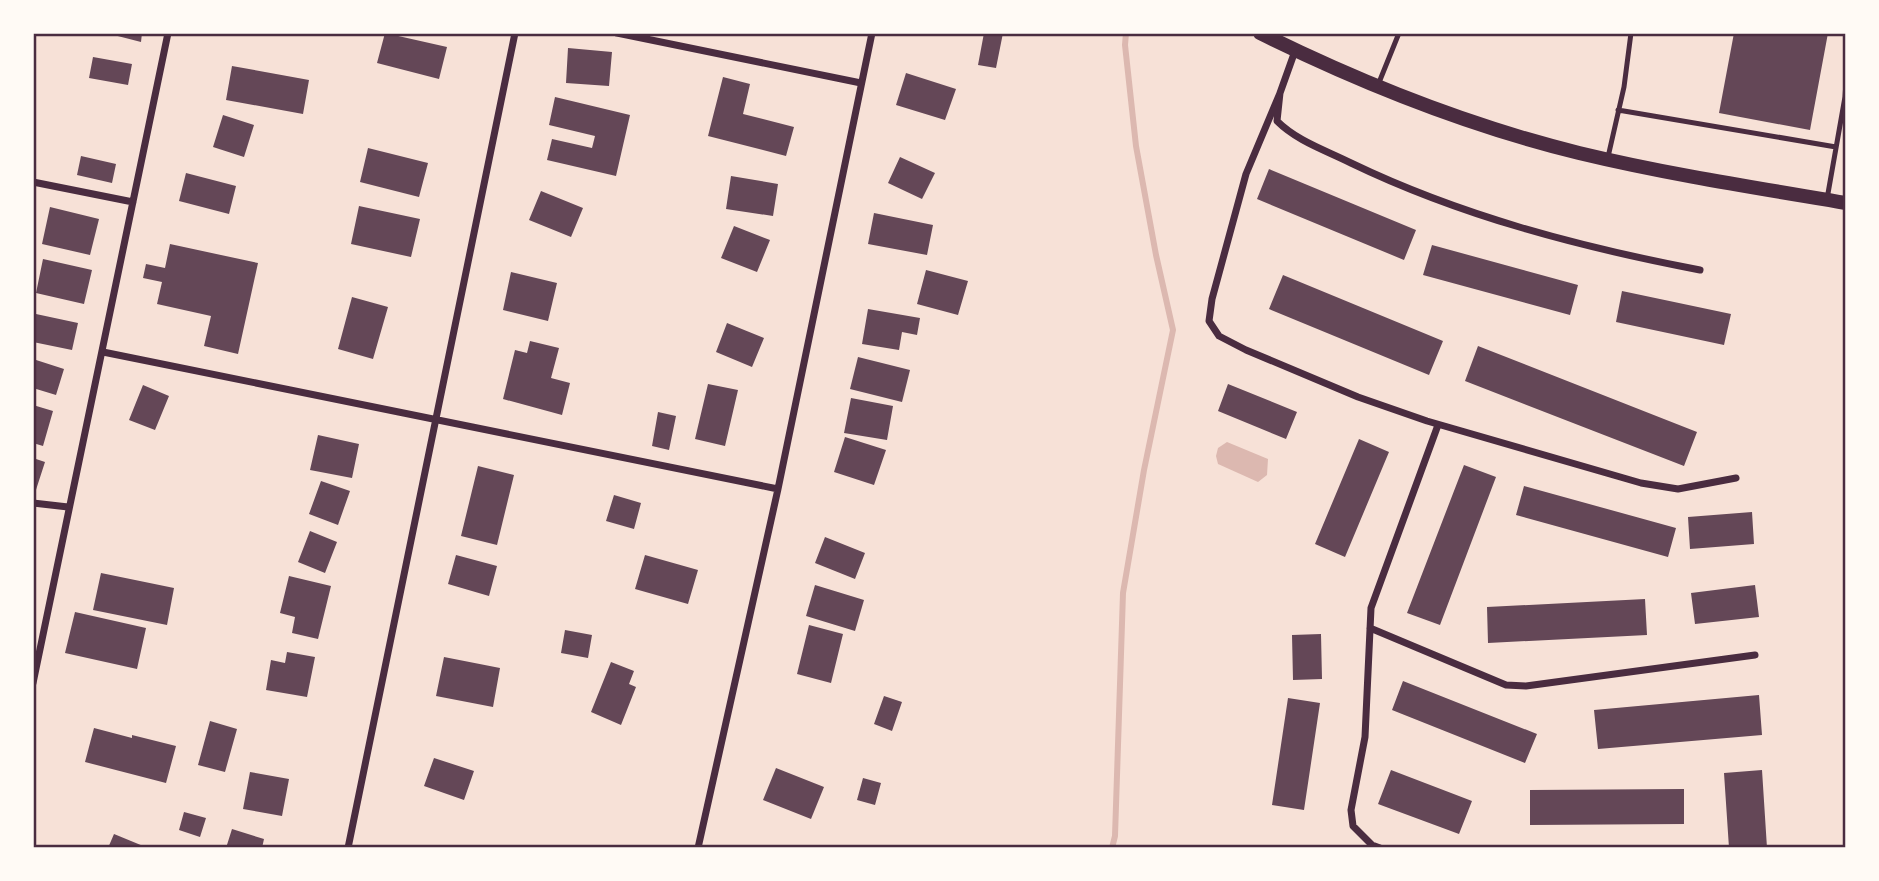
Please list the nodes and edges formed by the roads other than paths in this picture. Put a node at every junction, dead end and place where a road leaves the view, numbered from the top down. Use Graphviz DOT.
graph roads {
  1 [pos="168,33"];
  2 [pos="514,33"];
  3 [pos="617,33"];
  4 [pos="872,33"];
  5 [pos="1260,33"];
  6 [pos="1399,33"];
  7 [pos="1631,33"];
  8 [pos="1295,51"];
  9 [pos="1846,82"];
  10 [pos="861,83"];
  11 [pos="1378,86"];
  12 [pos="1279,93"];
  13 [pos="1618,110"];
  14 [pos="1836,147"];
  15 [pos="1607,159"];
  16 [pos="33,182"];
  17 [pos="1827,199"];
  18 [pos="134,202"];
  19 [pos="1846,202"];
  20 [pos="1700,270"];
  21 [pos="103,352"];
  22 [pos="435,420"];
  23 [pos="1438,425"];
  24 [pos="1736,478"];
  25 [pos="778,489"];
  26 [pos="33,503"];
  27 [pos="68,507"];
  28 [pos="1370,628"];
  29 [pos="1755,655"];
  30 [pos="33,683"];
  31 [pos="348,848"];
  32 [pos="698,848"];
  33 [pos="1380,848"];
  1 -- 18 [label="street"];
  2 -- 22 [label="street"];
  3 -- 10 [label="street"];
  4 -- 10 [label="street"];
  5 -- 8 [label="main road"];
  6 -- 11 [label="lane"];
  7 -- 13 [label="lane"];
  8 -- 11 [label="main road"];
  8 -- 12 [label="street"];
  9 -- 14 [label="lane"];
  10 -- 25 [label="street"];
  11 -- 15 [label="main road"];
  12 -- 20 [label="street"];
  12 -- 23 [label="street"];
  13 -- 14 [label="lane"];
  13 -- 15 [label="lane"];
  14 -- 17 [label="lane"];
  15 -- 17 [label="main road"];
  16 -- 18 [label="street"];
  17 -- 19 [label="main road"];
  18 -- 21 [label="street"];
  21 -- 22 [label="street"];
  21 -- 27 [label="street"];
  22 -- 25 [label="street"];
  22 -- 31 [label="street"];
  23 -- 24 [label="street"];
  23 -- 28 [label="street"];
  25 -- 32 [label="street"];
  26 -- 27 [label="street"];
  27 -- 30 [label="street"];
  28 -- 29 [label="street"];
  28 -- 33 [label="street"];
}
